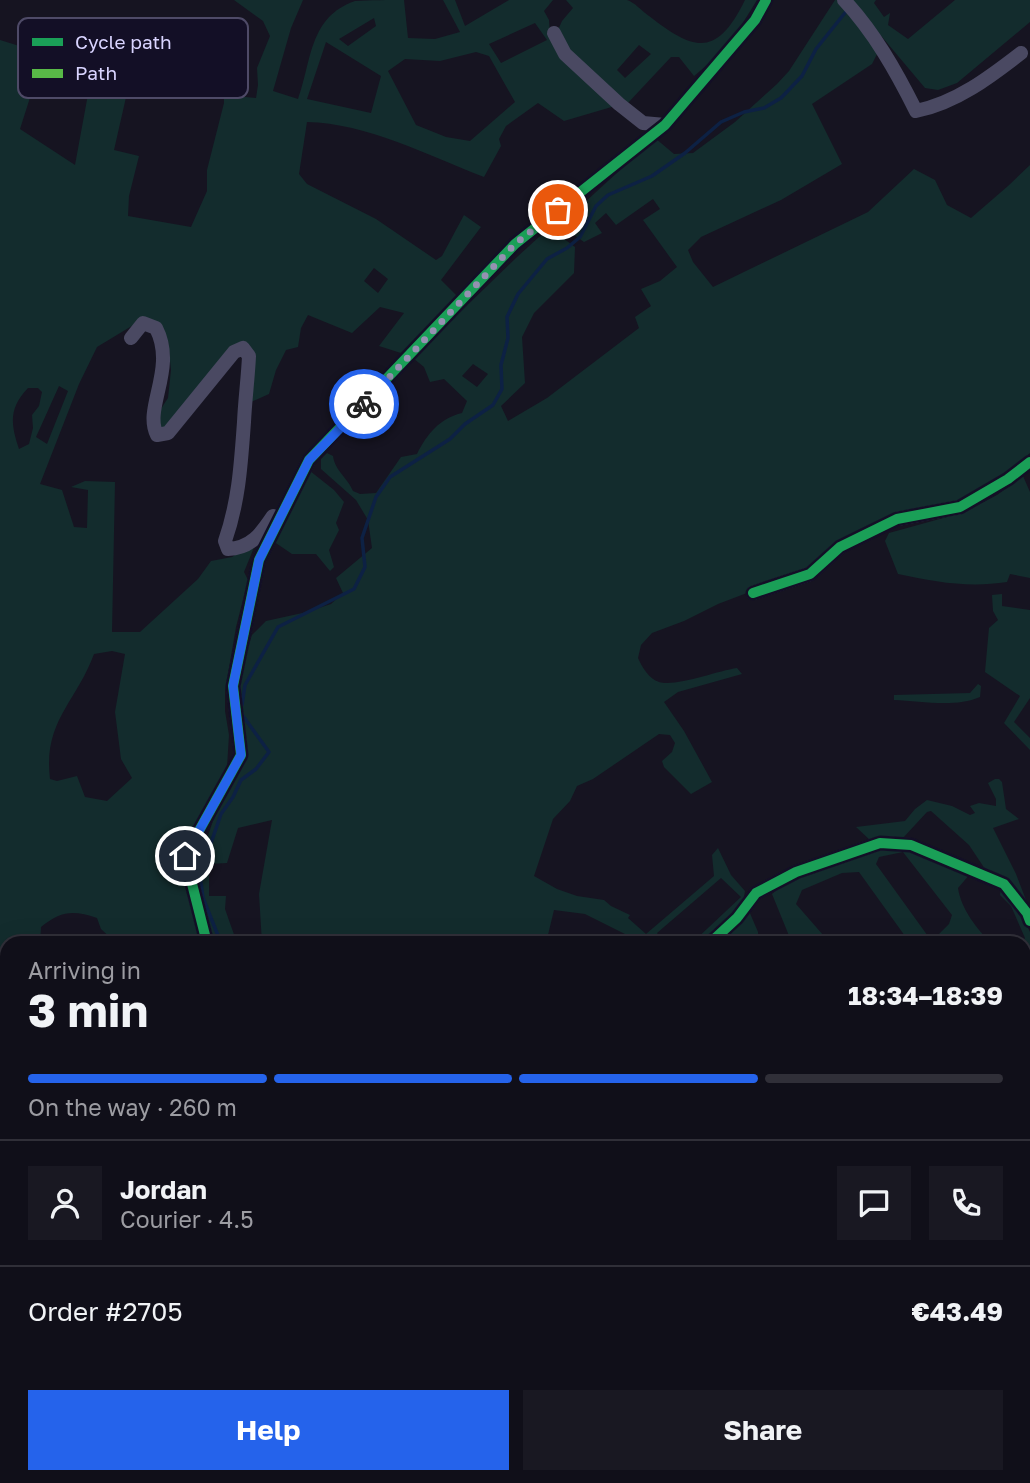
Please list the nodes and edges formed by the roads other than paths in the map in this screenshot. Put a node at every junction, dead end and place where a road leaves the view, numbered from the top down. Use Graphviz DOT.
graph roads {
  1 [pos="766,0"];
  2 [pos="844,0"];
  3 [pos="554,33"];
  4 [pos="1021,54"];
  5 [pos="664,125"];
  6 [pos="131,338"];
  7 [pos="309,460"];
  8 [pos="1030,462"];
  9 [pos="753,593"];
  10 [pos="1030,921"];
  11 [pos="205,936"];
  12 [pos="718,936"];
  1 -- 5 [label="street"];
  2 -- 4 [label="street"];
  3 -- 5 [label="street"];
  5 -- 7 [label="street"];
  6 -- 7 [label="street"];
  7 -- 11 [label="street"];
  8 -- 9 [label="street"];
  10 -- 12 [label="street"];
}
